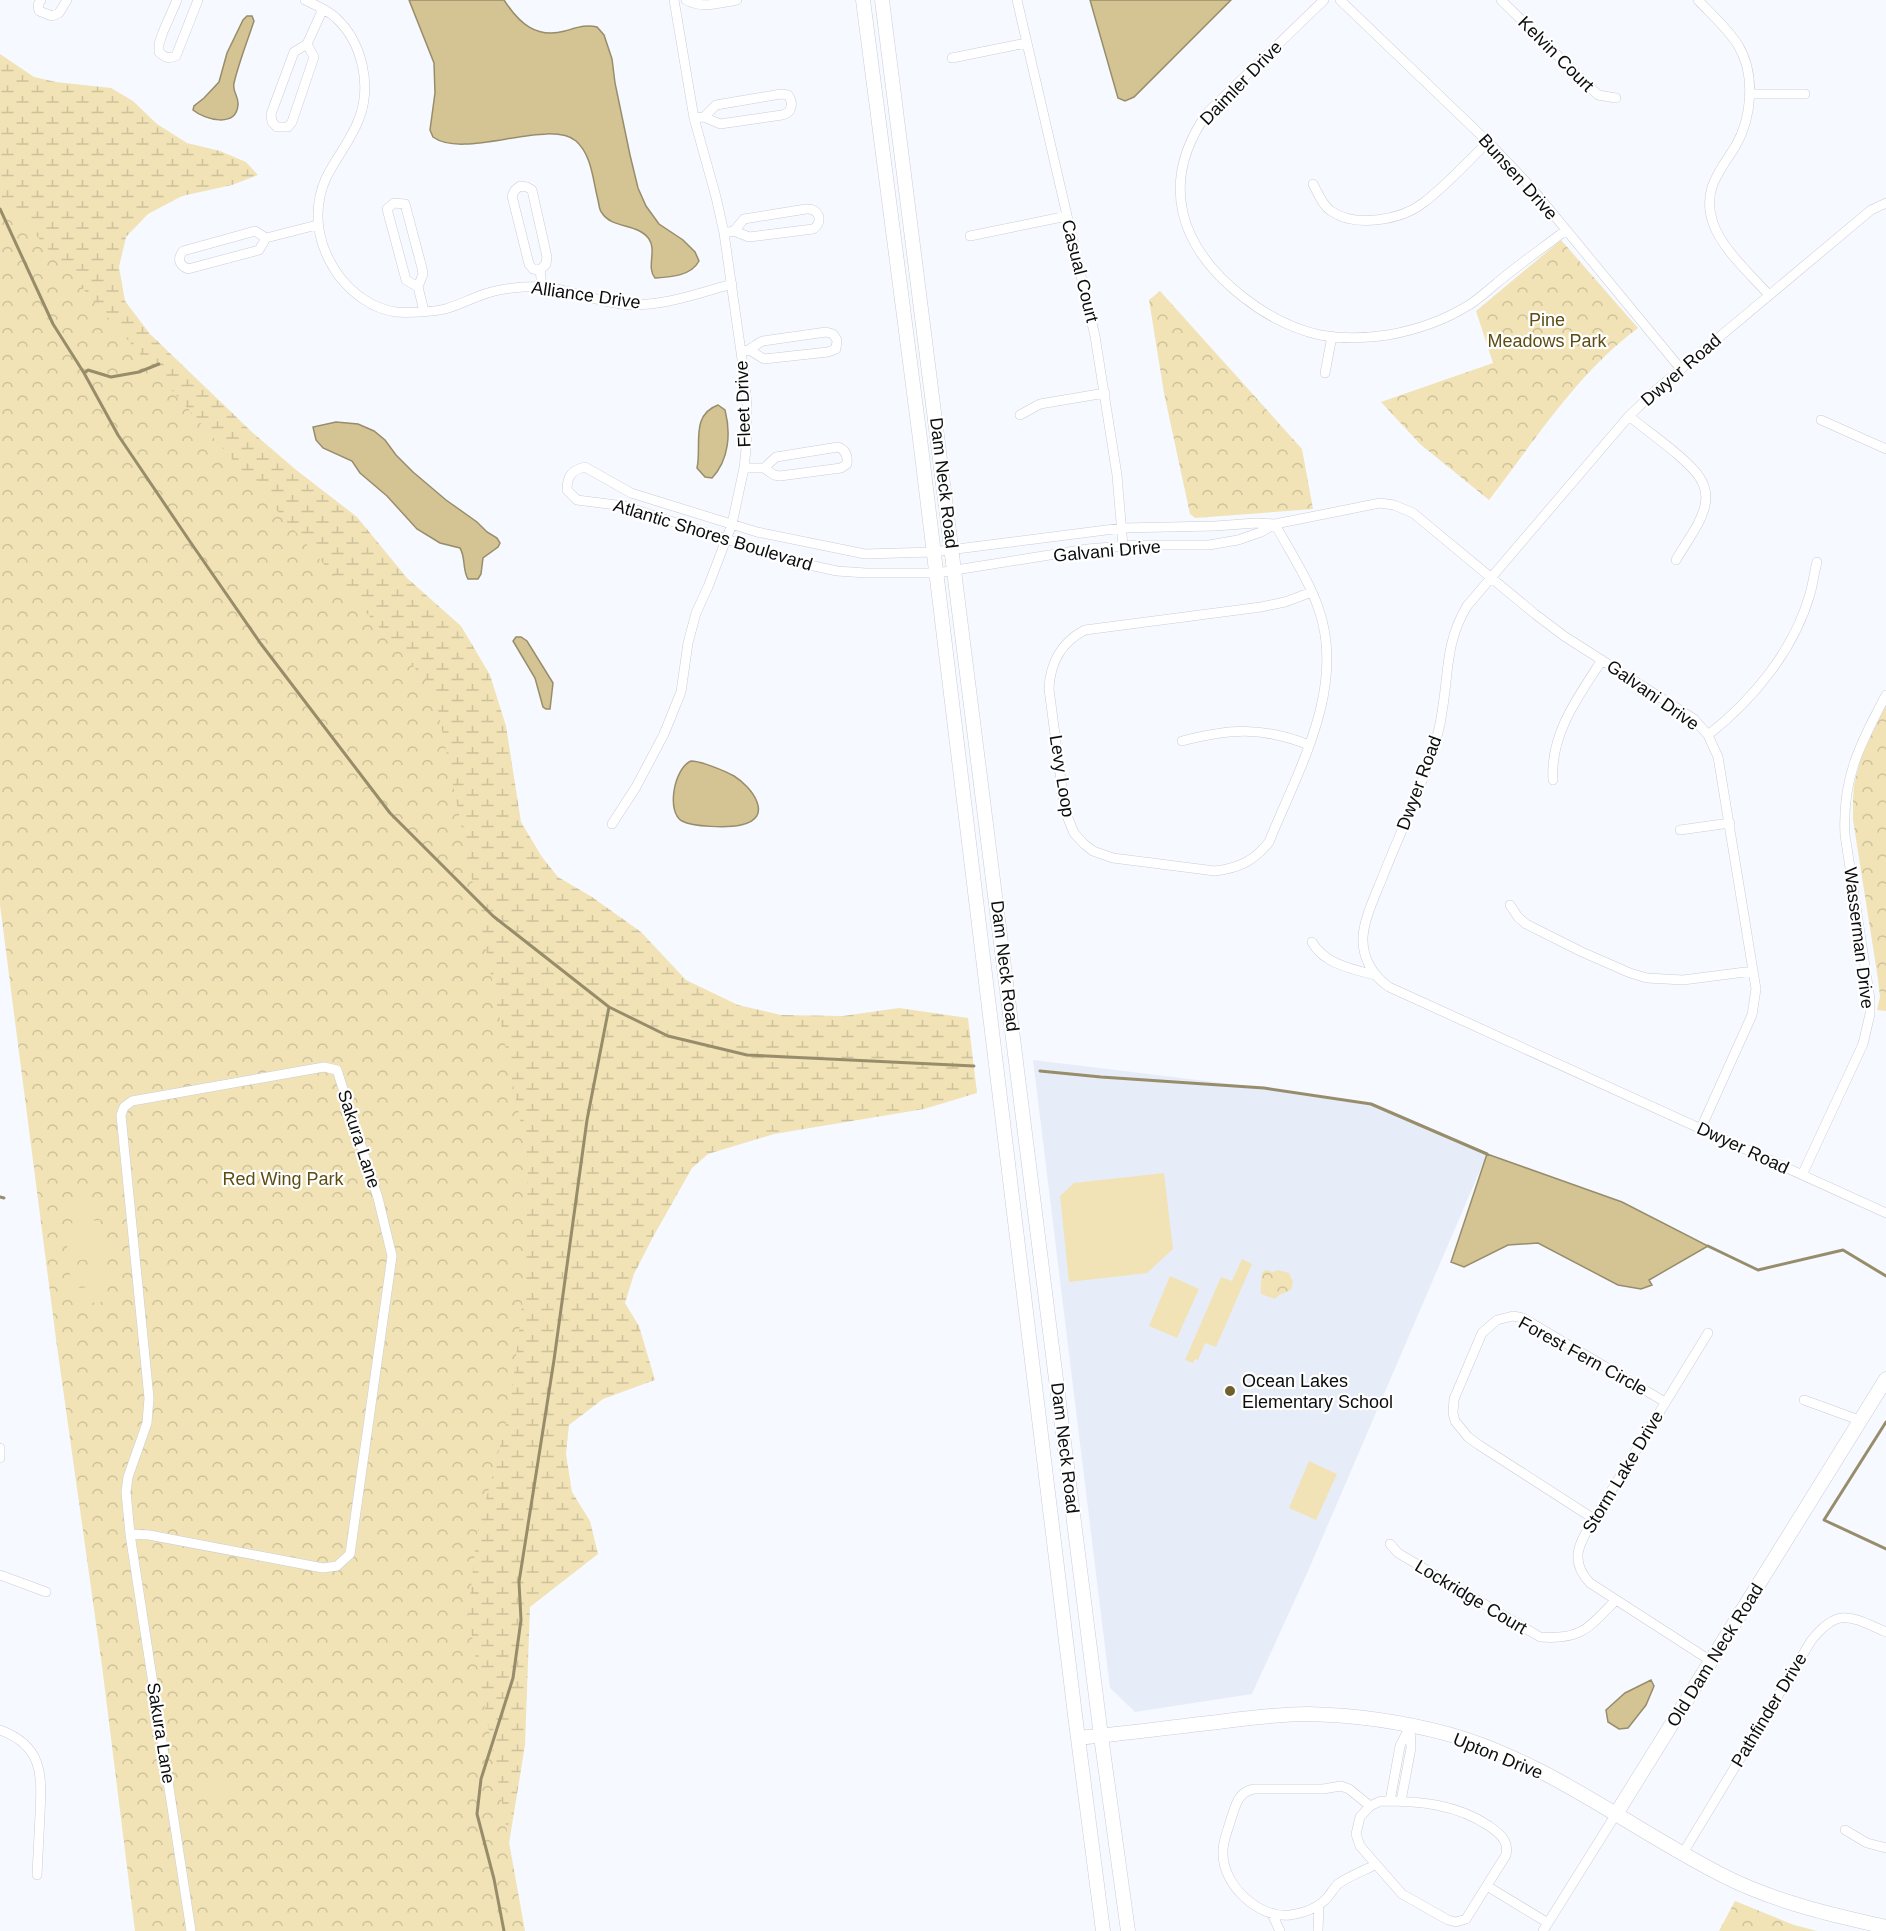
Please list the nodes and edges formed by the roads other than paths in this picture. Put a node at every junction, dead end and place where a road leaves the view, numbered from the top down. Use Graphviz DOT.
graph roads {
  1 [pos="41,0"];
  2 [pos="67,0"];
  3 [pos="177,0"];
  4 [pos="198,0"];
  5 [pos="305,0"];
  6 [pos="676,0"];
  7 [pos="686,0"];
  8 [pos="737,0"];
  9 [pos="863,0"];
  10 [pos="882,0"];
  11 [pos="1017,0"];
  12 [pos="1324,0"];
  13 [pos="1340,0"];
  14 [pos="1502,0"];
  15 [pos="1698,0"];
  16 [pos="323,9"];
  17 [pos="1026,43"];
  18 [pos="307,44"];
  19 [pos="952,58"];
  20 [pos="1749,94"];
  21 [pos="1805,94"];
  22 [pos="1616,98"];
  23 [pos="704,117"];
  24 [pos="694,118"];
  25 [pos="1488,142"];
  26 [pos="1313,184"];
  27 [pos="1886,203"];
  28 [pos="1067,216"];
  29 [pos="317,225"];
  30 [pos="1566,230"];
  31 [pos="729,232"];
  32 [pos="970,236"];
  33 [pos="266,238"];
  34 [pos="540,270"];
  35 [pos="732,284"];
  36 [pos="542,286"];
  37 [pos="418,287"];
  38 [pos="1769,295"];
  39 [pos="424,310"];
  40 [pos="1332,336"];
  41 [pos="746,351"];
  42 [pos="1680,368"];
  43 [pos="1325,374"];
  44 [pos="1105,393"];
  45 [pos="1020,415"];
  46 [pos="1629,416"];
  47 [pos="1821,420"];
  48 [pos="1886,449"];
  49 [pos="744,468"];
  50 [pos="764,468"];
  51 [pos="732,524"];
  52 [pos="1275,524"];
  53 [pos="1122,528"];
  54 [pos="726,540"];
  55 [pos="1123,546"];
  56 [pos="952,549"];
  57 [pos="933,552"];
  58 [pos="1676,560"];
  59 [pos="1817,562"];
  60 [pos="955,570"];
  61 [pos="937,573"];
  62 [pos="1491,578"];
  63 [pos="1312,592"];
  64 [pos="1602,660"];
  65 [pos="1886,695"];
  66 [pos="1708,735"];
  67 [pos="1182,741"];
  68 [pos="1309,745"];
  69 [pos="1553,780"];
  70 [pos="1730,823"];
  71 [pos="612,824"];
  72 [pos="1680,830"];
  73 [pos="1510,905"];
  74 [pos="1312,942"];
  75 [pos="1753,970"];
  76 [pos="1375,975"];
  77 [pos="1701,1128"];
  78 [pos="1802,1175"];
  79 [pos="1886,1213"];
  80 [pos="1708,1333"];
  81 [pos="1054,1360"];
  82 [pos="1032,1361"];
  83 [pos="1886,1379"];
  84 [pos="1804,1400"];
  85 [pos="1665,1402"];
  86 [pos="1859,1420"];
  87 [pos="0,1448"];
  88 [pos="0,1458"];
  89 [pos="1594,1519"];
  90 [pos="130,1534"];
  91 [pos="1390,1544"];
  92 [pos="0,1575"];
  93 [pos="46,1592"];
  94 [pos="1616,1600"];
  95 [pos="1886,1632"];
  96 [pos="1711,1661"];
  97 [pos="1410,1726"];
  98 [pos="0,1730"];
  99 [pos="1101,1736"];
  100 [pos="1078,1738"];
  101 [pos="1390,1801"];
  102 [pos="1401,1801"];
  103 [pos="1370,1806"];
  104 [pos="1616,1815"];
  105 [pos="1845,1830"];
  106 [pos="1886,1848"];
  107 [pos="1683,1853"];
  108 [pos="1375,1865"];
  109 [pos="37,1875"];
  110 [pos="1487,1886"];
  111 [pos="1320,1905"];
  112 [pos="1272,1914"];
  113 [pos="1546,1927"];
  114 [pos="1886,1927"];
  115 [pos="191,1931"];
  116 [pos="1103,1931"];
  117 [pos="1128,1931"];
  118 [pos="1280,1931"];
  119 [pos="1318,1931"];
  1 -- 2 [label="street"];
  3 -- 4 [label="street"];
  5 -- 16 [label="street, Alliance Drive"];
  6 -- 24 [label="street, Fleet Drive"];
  7 -- 8 [label="street"];
  9 -- 57 [label="main road, Dam Neck Road"];
  10 -- 56 [label="main road, Dam Neck Road"];
  11 -- 17 [label="street, Casual Court"];
  12 -- 40 [label="street, Daimler Drive"];
  13 -- 25 [label="street, Bunsen Drive"];
  14 -- 22 [label="street, Kelvin Court"];
  15 -- 20 [label="street"];
  16 -- 18 [label="street"];
  16 -- 29 [label="street, Alliance Drive"];
  17 -- 19 [label="street"];
  17 -- 28 [label="street, Casual Court"];
  18 -- 18 [label="street"];
  20 -- 21 [label="street"];
  20 -- 38 [label="street"];
  23 -- 23 [label="street"];
  23 -- 24 [label="street"];
  24 -- 31 [label="street, Fleet Drive"];
  25 -- 26 [label="street"];
  25 -- 30 [label="street, Bunsen Drive"];
  27 -- 38 [label="street, Dwyer Road"];
  28 -- 32 [label="street"];
  28 -- 44 [label="street, Casual Court"];
  29 -- 33 [label="street"];
  29 -- 39 [label="street, Alliance Drive"];
  30 -- 40 [label="street, Daimler Drive"];
  30 -- 42 [label="street, Bunsen Drive"];
  31 -- 31 [label="street"];
  31 -- 35 [label="street, Fleet Drive"];
  33 -- 33 [label="street"];
  34 -- 34 [label="street"];
  34 -- 36 [label="street"];
  35 -- 36 [label="street, Alliance Drive"];
  35 -- 41 [label="street, Fleet Drive"];
  36 -- 39 [label="street, Alliance Drive"];
  37 -- 37 [label="street"];
  37 -- 39 [label="street"];
  38 -- 42 [label="street, Dwyer Road"];
  40 -- 43 [label="street"];
  41 -- 41 [label="street"];
  41 -- 49 [label="street, Fleet Drive"];
  42 -- 46 [label="street, Dwyer Road"];
  44 -- 45 [label="street"];
  44 -- 53 [label="street, Casual Court"];
  46 -- 58 [label="street"];
  46 -- 62 [label="street, Dwyer Road"];
  47 -- 48 [label="street"];
  49 -- 50 [label="street"];
  49 -- 51 [label="street, Fleet Drive"];
  50 -- 50 [label="street"];
  51 -- 54 [label="street, Fleet Drive"];
  51 -- 54 [label="street, Atlantic Shores Boulevard"];
  51 -- 57 [label="street, Atlantic Shores Boulevard"];
  52 -- 53 [label="street, Galvani Drive"];
  52 -- 55 [label="street, Galvani Drive"];
  52 -- 62 [label="street, Galvani Drive"];
  52 -- 63 [label="street, Levy Loop"];
  53 -- 55 [label="street, Casual Court"];
  53 -- 56 [label="street, Galvani Drive"];
  54 -- 61 [label="street, Atlantic Shores Boulevard"];
  54 -- 71 [label="street, Fleet Drive"];
  55 -- 60 [label="street, Galvani Drive"];
  56 -- 57 [label="street, Galvani Drive"];
  56 -- 60 [label="main road, Dam Neck Road"];
  57 -- 61 [label="main road, Dam Neck Road"];
  59 -- 66 [label="street"];
  60 -- 61 [label="street, Galvani Drive"];
  60 -- 81 [label="main road, Dam Neck Road"];
  61 -- 82 [label="main road, Dam Neck Road"];
  62 -- 64 [label="street, Galvani Drive"];
  62 -- 76 [label="street, Dwyer Road"];
  63 -- 68 [label="street, Levy Loop"];
  63 -- 68 [label="street, Levy Loop"];
  64 -- 66 [label="street, Galvani Drive"];
  64 -- 69 [label="street"];
  65 -- 78 [label="street, Wasserman Drive"];
  66 -- 70 [label="street, Galvani Drive"];
  67 -- 68 [label="street"];
  70 -- 72 [label="street"];
  70 -- 75 [label="street, Galvani Drive"];
  73 -- 75 [label="street"];
  74 -- 76 [label="street"];
  75 -- 77 [label="street, Galvani Drive"];
  76 -- 77 [label="street, Dwyer Road"];
  77 -- 78 [label="street, Dwyer Road"];
  78 -- 79 [label="street, Dwyer Road"];
  80 -- 85 [label="street, Storm Lake Drive"];
  81 -- 82 [label="main road"];
  81 -- 99 [label="main road, Dam Neck Road"];
  82 -- 100 [label="main road, Dam Neck Road"];
  83 -- 86 [label="main road, Old Dam Neck Road"];
  84 -- 86 [label="street"];
  85 -- 89 [label="street, Storm Lake Drive"];
  85 -- 89 [label="street, Forest Fern Circle"];
  86 -- 96 [label="main road, Old Dam Neck Road"];
  87 -- 88 [label="street"];
  89 -- 94 [label="street, Storm Lake Drive"];
  90 -- 90 [label="street, Sakura Lane"];
  90 -- 115 [label="street, Sakura Lane"];
  91 -- 94 [label="street, Lockridge Court"];
  92 -- 93 [label="street"];
  94 -- 96 [label="street, Storm Lake Drive"];
  95 -- 107 [label="street, Pathfinder Drive"];
  96 -- 104 [label="main road, Old Dam Neck Road"];
  97 -- 99 [label="main road, Upton Drive"];
  97 -- 101 [label="street"];
  97 -- 102 [label="street"];
  97 -- 104 [label="main road, Upton Drive"];
  98 -- 109 [label="street"];
  99 -- 100 [label="main road, Upton Drive"];
  99 -- 117 [label="main road, Dam Neck Road"];
  100 -- 116 [label="main road, Dam Neck Road"];
  101 -- 102 [label="street"];
  101 -- 103 [label="street"];
  102 -- 110 [label="street"];
  103 -- 108 [label="street"];
  103 -- 112 [label="street"];
  104 -- 107 [label="main road, Upton Drive"];
  104 -- 113 [label="street, Old Dam Neck Road"];
  105 -- 106 [label="street"];
  107 -- 114 [label="main road, Upton Drive"];
  108 -- 110 [label="street"];
  108 -- 111 [label="street"];
  110 -- 113 [label="street"];
  111 -- 112 [label="street"];
  111 -- 119 [label="street"];
  112 -- 118 [label="street"];
}
